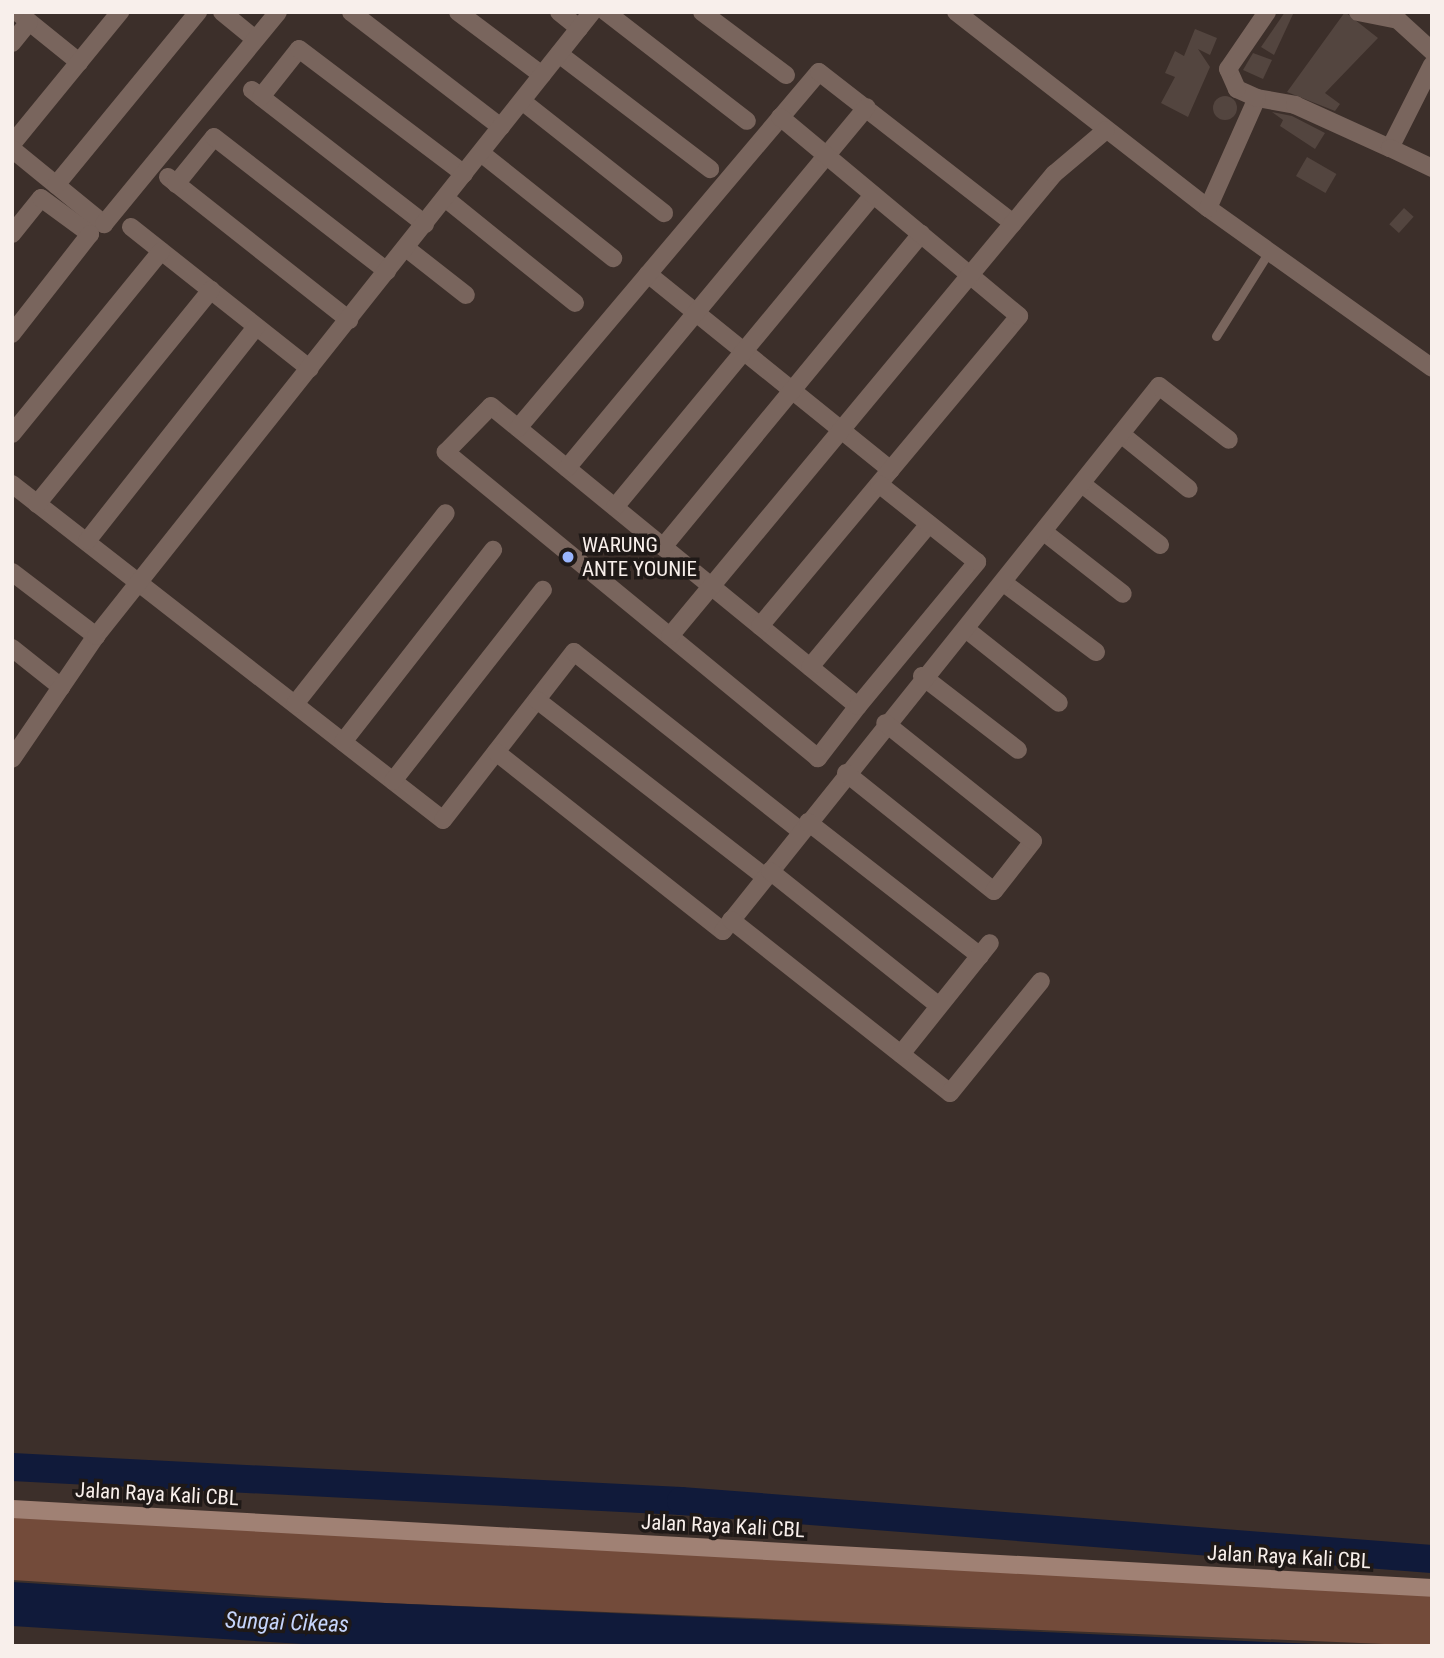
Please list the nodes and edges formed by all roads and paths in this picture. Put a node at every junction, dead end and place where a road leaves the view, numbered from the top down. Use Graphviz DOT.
graph roads {
  1 [pos="120,12"];
  2 [pos="198,12"];
  3 [pos="222,12"];
  4 [pos="278,12"];
  5 [pos="351,12"];
  6 [pos="458,12"];
  7 [pos="559,12"];
  8 [pos="592,12"];
  9 [pos="606,12"];
  10 [pos="702,12"];
  11 [pos="957,12"];
  12 [pos="1267,12"];
  13 [pos="1358,12"];
  14 [pos="1401,16"];
  15 [pos="23,17"];
  16 [pos="579,28"];
  17 [pos="255,39"];
  18 [pos="12,43"];
  19 [pos="1432,51"];
  20 [pos="559,54"];
  21 [pos="79,62"];
  22 [pos="1432,65"];
  23 [pos="542,75"];
  24 [pos="786,75"];
  25 [pos="1257,98"];
  26 [pos="522,101"];
  27 [pos="867,107"];
  28 [pos="780,117"];
  29 [pos="747,121"];
  30 [pos="501,127"];
  31 [pos="1106,130"];
  32 [pos="12,146"];
  33 [pos="1390,148"];
  34 [pos="481,153"];
  35 [pos="826,155"];
  36 [pos="1432,168"];
  37 [pos="710,169"];
  38 [pos="464,174"];
  39 [pos="57,185"];
  40 [pos="1214,194"];
  41 [pos="873,195"];
  42 [pos="445,198"];
  43 [pos="664,214"];
  44 [pos="1013,223"];
  45 [pos="425,224"];
  46 [pos="131,227"];
  47 [pos="12,234"];
  48 [pos="921,234"];
  49 [pos="405,248"];
  50 [pos="1270,250"];
  51 [pos="161,251"];
  52 [pos="613,258"];
  53 [pos="387,271"];
  54 [pos="648,274"];
  55 [pos="970,275"];
  56 [pos="211,290"];
  57 [pos="466,295"];
  58 [pos="575,303"];
  59 [pos="696,312"];
  60 [pos="349,320"];
  61 [pos="257,327"];
  62 [pos="12,334"];
  63 [pos="1216,336"];
  64 [pos="744,351"];
  65 [pos="1432,368"];
  66 [pos="310,369"];
  67 [pos="792,390"];
  68 [pos="519,428"];
  69 [pos="841,430"];
  70 [pos="1121,434"];
  71 [pos="12,435"];
  72 [pos="1229,439"];
  73 [pos="567,468"];
  74 [pos="885,477"];
  75 [pos="12,484"];
  76 [pos="1082,484"];
  77 [pos="1189,489"];
  78 [pos="37,503"];
  79 [pos="615,507"];
  80 [pos="446,513"];
  81 [pos="929,524"];
  82 [pos="1044,532"];
  83 [pos="87,541"];
  84 [pos="1160,545"];
  85 [pos="663,547"];
  86 [pos="493,550"];
  87 [pos="12,572"];
  88 [pos="141,583"];
  89 [pos="1004,583"];
  90 [pos="711,586"];
  91 [pos="543,590"];
  92 [pos="1123,594"];
  93 [pos="760,626"];
  94 [pos="967,630"];
  95 [pos="96,636"];
  96 [pos="670,636"];
  97 [pos="12,648"];
  98 [pos="1096,652"];
  99 [pos="810,667"];
  100 [pos="922,676"];
  101 [pos="61,687"];
  102 [pos="537,700"];
  103 [pos="1059,703"];
  104 [pos="295,704"];
  105 [pos="858,706"];
  106 [pos="885,723"];
  107 [pos="343,742"];
  108 [pos="1018,750"];
  109 [pos="496,752"];
  110 [pos="12,759"];
  111 [pos="846,773"];
  112 [pos="393,781"];
  113 [pos="804,826"];
  114 [pos="767,874"];
  115 [pos="731,920"];
  116 [pos="1041,981"];
  117 [pos="939,1006"];
  118 [pos="901,1054"];
  119 [pos="12,1509"];
  120 [pos="1432,1588"];
  1 -- 21 [label="street"];
  2 -- 39 [label="street"];
  3 -- 17 [label="street"];
  4 -- 17 [label="street"];
  5 -- 30 [label="street"];
  6 -- 23 [label="street"];
  7 -- 16 [label="street"];
  8 -- 16 [label="street"];
  9 -- 29 [label="street"];
  10 -- 24 [label="street"];
  11 -- 31 [label="street"];
  12 -- 25 [label="street"];
  13 -- 14 [label="street"];
  14 -- 19 [label="street"];
  15 -- 18 [label="street"];
  15 -- 21 [label="street"];
  16 -- 20 [label="street"];
  17 -- 39 [label="street"];
  20 -- 23 [label="street"];
  20 -- 37 [label="street"];
  21 -- 32 [label="street"];
  22 -- 33 [label="street"];
  23 -- 26 [label="street"];
  25 -- 33 [label="street"];
  25 -- 40 [label="street"];
  26 -- 30 [label="street"];
  26 -- 43 [label="street"];
  27 -- 28 [label="street"];
  27 -- 35 [label="street"];
  27 -- 44 [label="street"];
  28 -- 35 [label="street"];
  28 -- 54 [label="street"];
  30 -- 34 [label="street"];
  31 -- 40 [label="street"];
  31 -- 44 [label="street"];
  32 -- 39 [label="street"];
  33 -- 36 [label="street"];
  34 -- 38 [label="street"];
  34 -- 52 [label="street"];
  35 -- 41 [label="street"];
  35 -- 59 [label="street"];
  38 -- 42 [label="street"];
  38 -- 45 [label="street"];
  40 -- 50 [label="street"];
  41 -- 48 [label="street"];
  41 -- 64 [label="street"];
  42 -- 45 [label="street"];
  42 -- 58 [label="street"];
  44 -- 55 [label="street"];
  45 -- 49 [label="street"];
  46 -- 51 [label="street"];
  47 -- 62 [label="street"];
  48 -- 55 [label="street"];
  48 -- 67 [label="street"];
  49 -- 53 [label="street"];
  49 -- 57 [label="street"];
  50 -- 63 [label="lane"];
  50 -- 65 [label="street"];
  51 -- 56 [label="street"];
  51 -- 71 [label="street"];
  53 -- 60 [label="street"];
  53 -- 60 [label="street"];
  54 -- 59 [label="street"];
  54 -- 68 [label="street"];
  55 -- 69 [label="street"];
  55 -- 74 [label="street"];
  56 -- 61 [label="street"];
  56 -- 78 [label="street"];
  59 -- 64 [label="street"];
  59 -- 73 [label="street"];
  60 -- 66 [label="street"];
  61 -- 66 [label="street"];
  61 -- 83 [label="street"];
  64 -- 67 [label="street"];
  64 -- 79 [label="street"];
  66 -- 88 [label="street"];
  67 -- 69 [label="street"];
  67 -- 85 [label="street"];
  68 -- 73 [label="street"];
  68 -- 96 [label="street"];
  69 -- 74 [label="street"];
  69 -- 90 [label="street"];
  70 -- 72 [label="street"];
  70 -- 76 [label="street"];
  70 -- 77 [label="street"];
  73 -- 79 [label="street"];
  74 -- 81 [label="street"];
  74 -- 93 [label="street"];
  75 -- 78 [label="street"];
  76 -- 82 [label="street"];
  76 -- 84 [label="street"];
  78 -- 83 [label="street"];
  79 -- 85 [label="street"];
  80 -- 104 [label="street"];
  81 -- 99 [label="street"];
  81 -- 105 [label="street"];
  82 -- 89 [label="street"];
  82 -- 92 [label="street"];
  83 -- 88 [label="street"];
  85 -- 90 [label="street"];
  86 -- 107 [label="street"];
  87 -- 95 [label="street"];
  88 -- 95 [label="street"];
  88 -- 104 [label="street"];
  89 -- 94 [label="street"];
  89 -- 98 [label="street"];
  90 -- 93 [label="street"];
  90 -- 96 [label="street"];
  91 -- 112 [label="street"];
  93 -- 99 [label="street"];
  94 -- 100 [label="street"];
  94 -- 103 [label="street"];
  95 -- 101 [label="street"];
  96 -- 105 [label="street"];
  97 -- 101 [label="street"];
  99 -- 105 [label="street"];
  100 -- 106 [label="street"];
  100 -- 108 [label="street"];
  101 -- 110 [label="street"];
  102 -- 109 [label="street"];
  102 -- 113 [label="street"];
  102 -- 114 [label="street"];
  104 -- 107 [label="street"];
  106 -- 111 [label="street"];
  106 -- 111 [label="street"];
  107 -- 112 [label="street"];
  109 -- 112 [label="street"];
  109 -- 115 [label="street"];
  111 -- 113 [label="street"];
  113 -- 114 [label="street"];
  113 -- 117 [label="street"];
  114 -- 115 [label="street"];
  114 -- 117 [label="street"];
  115 -- 118 [label="street"];
  116 -- 118 [label="street"];
  117 -- 118 [label="street"];
  119 -- 120 [label="main road, Jalan Raya Kali CBL"];
}
